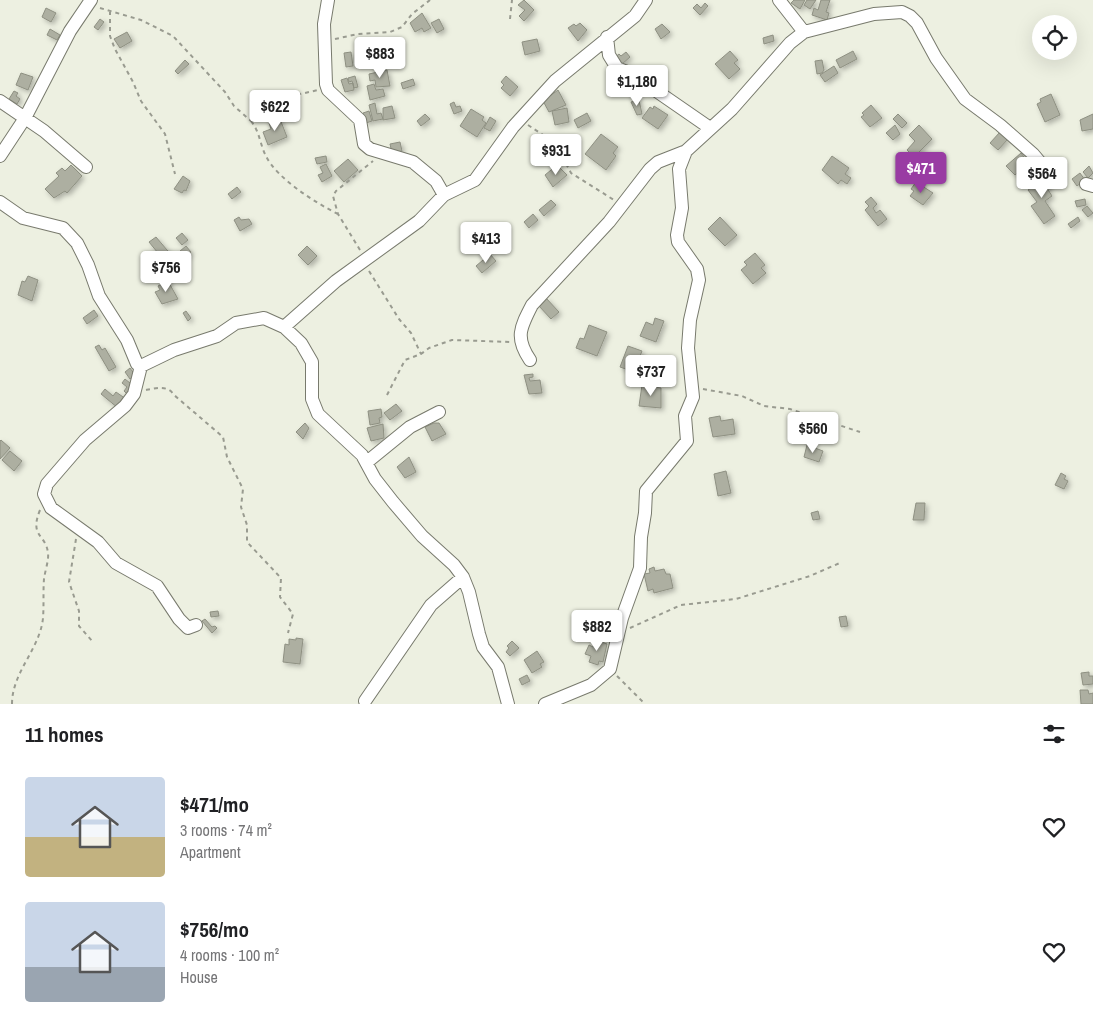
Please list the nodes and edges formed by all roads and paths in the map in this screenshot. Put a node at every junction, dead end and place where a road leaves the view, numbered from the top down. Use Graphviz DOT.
graph roads {
  1 [pos="328,0"];
  2 [pos="430,0"];
  3 [pos="512,0"];
  4 [pos="646,0"];
  5 [pos="779,0"];
  6 [pos="89,2"];
  7 [pos="110,11"];
  8 [pos="510,19"];
  9 [pos="804,32"];
  10 [pos="607,37"];
  11 [pos="325,43"];
  12 [pos="326,84"];
  13 [pos="0,101"];
  14 [pos="25,118"];
  15 [pos="520,120"];
  16 [pos="251,121"];
  17 [pos="710,128"];
  18 [pos="686,151"];
  19 [pos="382,153"];
  20 [pos="0,156"];
  21 [pos="86,167"];
  22 [pos="175,174"];
  23 [pos="1056,180"];
  24 [pos="444,196"];
  25 [pos="0,202"];
  26 [pos="622,206"];
  27 [pos="338,214"];
  28 [pos="365,260"];
  29 [pos="284,327"];
  30 [pos="520,346"];
  31 [pos="421,354"];
  32 [pos="530,360"];
  33 [pos="141,366"];
  34 [pos="693,387"];
  35 [pos="134,394"];
  36 [pos="387,395"];
  37 [pos="439,412"];
  38 [pos="860,432"];
  39 [pos="367,462"];
  40 [pos="46,502"];
  41 [pos="78,527"];
  42 [pos="842,562"];
  43 [pos="463,577"];
  44 [pos="196,625"];
  45 [pos="618,632"];
  46 [pos="288,633"];
  47 [pos="93,642"];
  48 [pos="610,669"];
  49 [pos="365,702"];
  50 [pos="12,704"];
  51 [pos="508,704"];
  52 [pos="545,704"];
  53 [pos="645,704"];
  1 -- 11 [label="street"];
  2 -- 11 [label="path"];
  3 -- 8 [label="path"];
  4 -- 10 [label="street"];
  5 -- 9 [label="street"];
  6 -- 7 [label="path"];
  6 -- 14 [label="street"];
  7 -- 16 [label="path"];
  7 -- 22 [label="path"];
  9 -- 17 [label="street"];
  9 -- 23 [label="street"];
  10 -- 15 [label="street"];
  10 -- 17 [label="street"];
  11 -- 12 [label="street"];
  12 -- 16 [label="path"];
  12 -- 19 [label="street"];
  13 -- 14 [label="street"];
  14 -- 20 [label="street"];
  14 -- 21 [label="street"];
  15 -- 24 [label="street"];
  15 -- 26 [label="path"];
  16 -- 27 [label="path"];
  17 -- 18 [label="street"];
  18 -- 26 [label="street"];
  18 -- 34 [label="street"];
  19 -- 24 [label="street"];
  19 -- 27 [label="path"];
  24 -- 28 [label="street"];
  25 -- 33 [label="street"];
  26 -- 30 [label="street"];
  27 -- 28 [label="path"];
  28 -- 29 [label="street"];
  28 -- 31 [label="path"];
  29 -- 33 [label="street"];
  29 -- 39 [label="street"];
  30 -- 31 [label="path"];
  30 -- 32 [label="street"];
  31 -- 36 [label="path"];
  33 -- 35 [label="street"];
  34 -- 38 [label="path"];
  34 -- 45 [label="street"];
  35 -- 40 [label="street"];
  35 -- 46 [label="path"];
  37 -- 39 [label="street"];
  39 -- 43 [label="street"];
  40 -- 41 [label="street"];
  40 -- 50 [label="path"];
  41 -- 44 [label="street"];
  41 -- 47 [label="path"];
  42 -- 45 [label="path"];
  43 -- 49 [label="street"];
  43 -- 51 [label="street"];
  45 -- 48 [label="street"];
  48 -- 52 [label="street"];
  48 -- 53 [label="path"];
}
